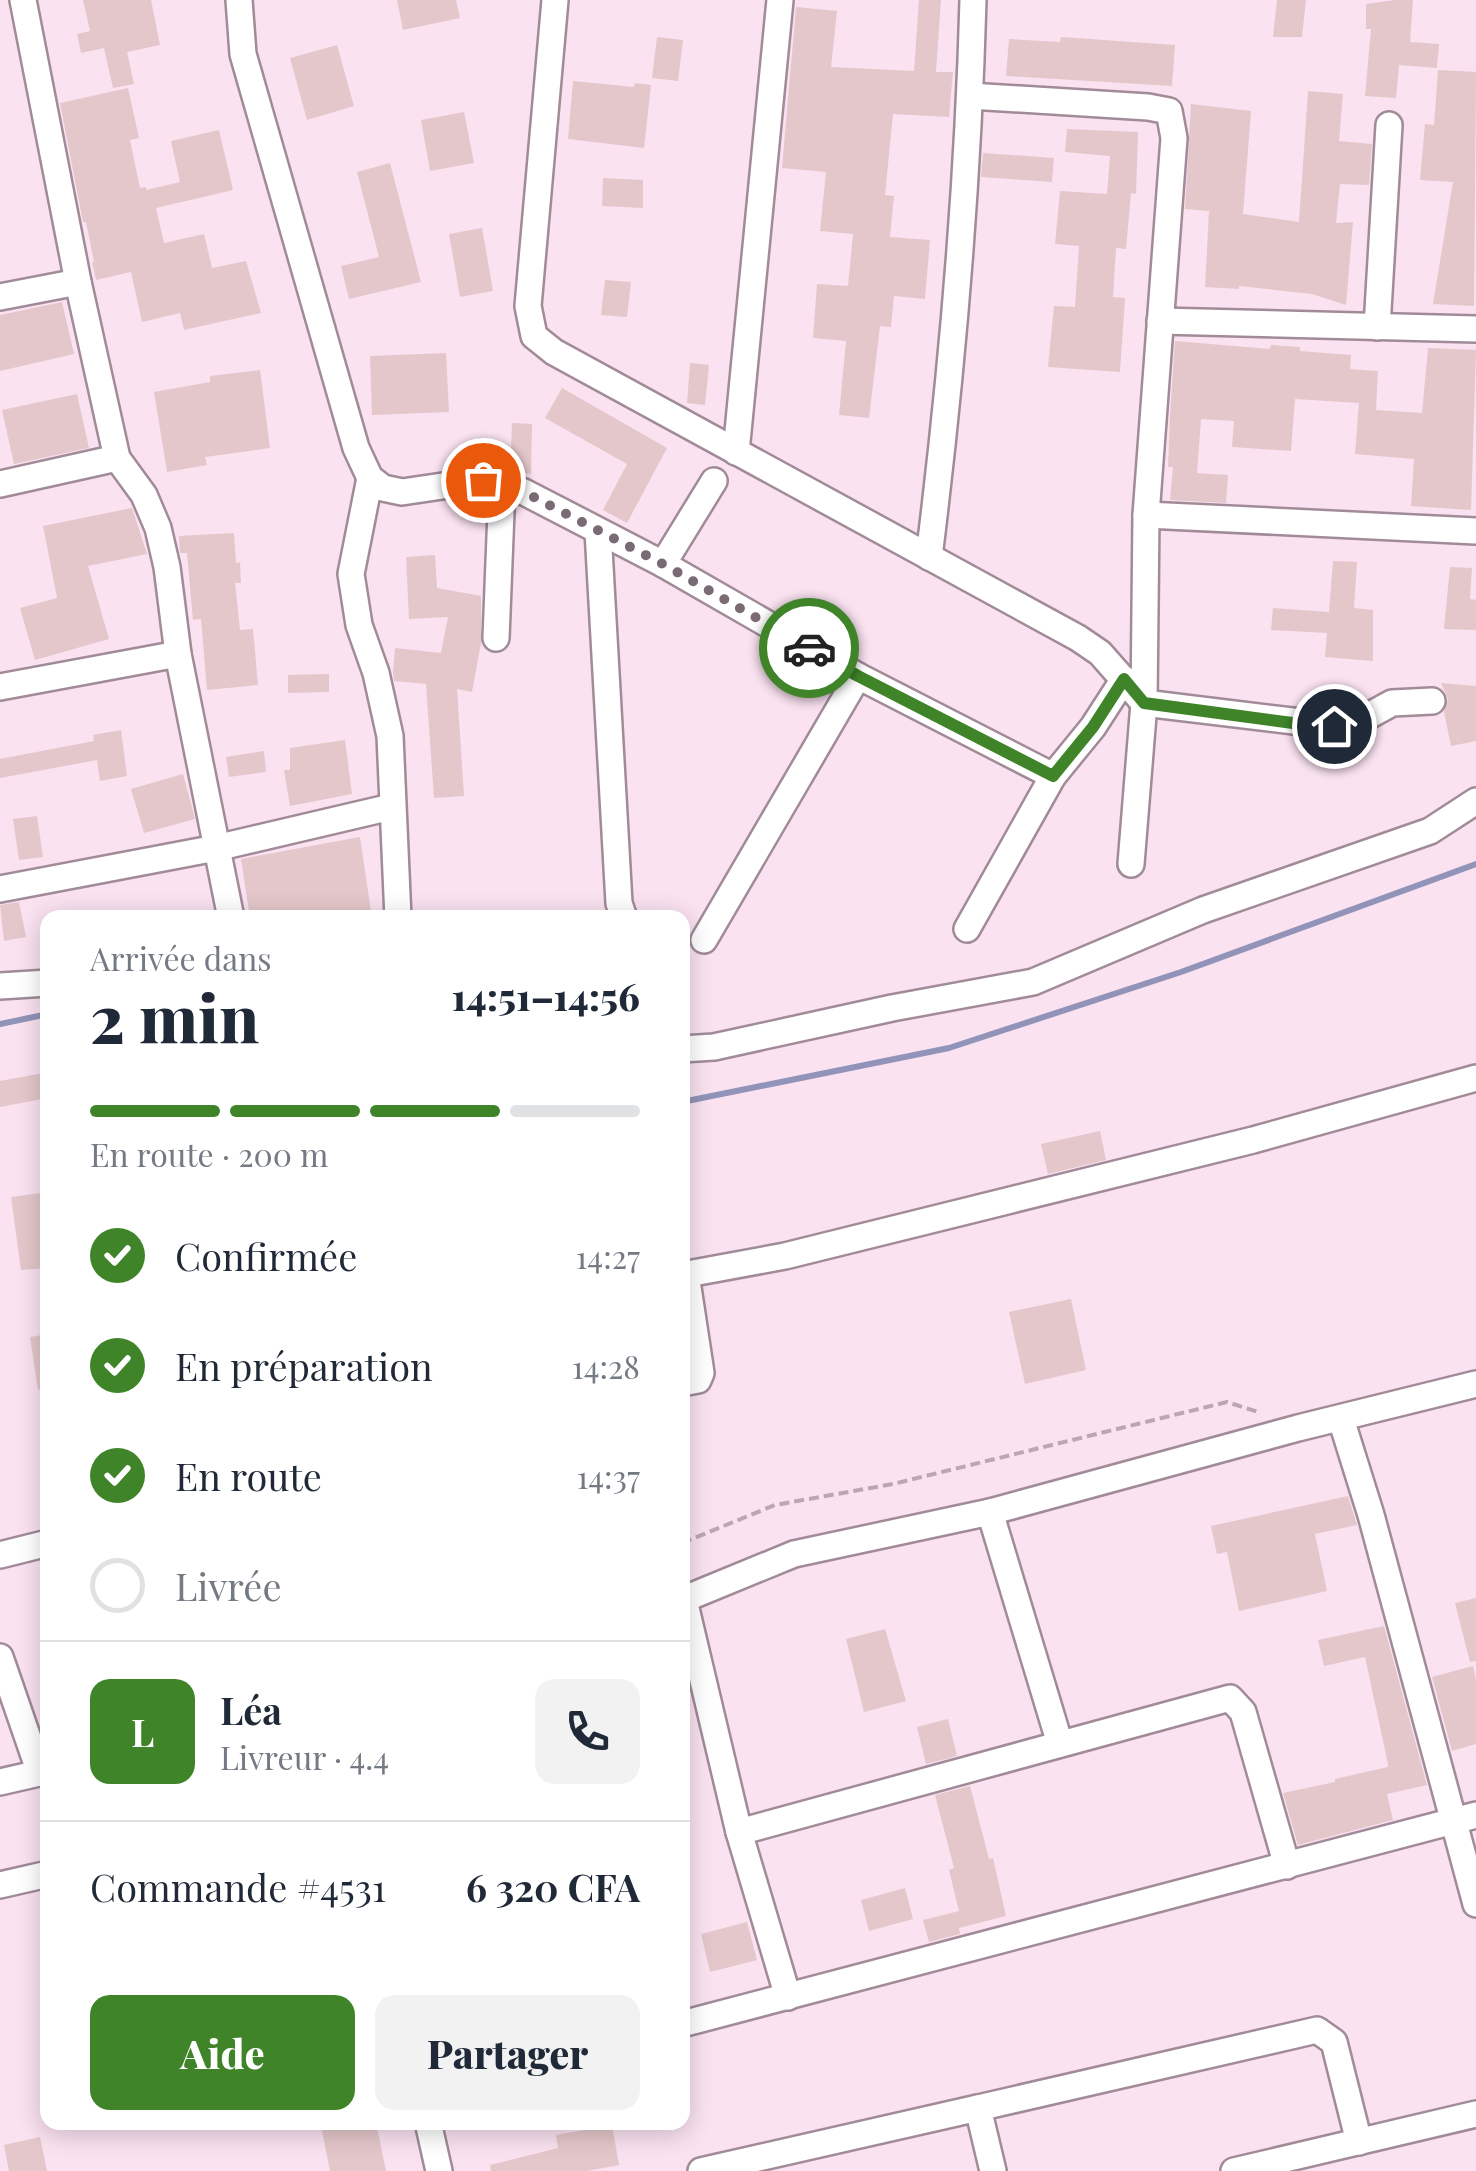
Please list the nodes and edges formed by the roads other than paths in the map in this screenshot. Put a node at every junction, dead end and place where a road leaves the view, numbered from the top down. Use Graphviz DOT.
graph roads {
  1 [pos="23,0"];
  2 [pos="239,0"];
  3 [pos="554,0"];
  4 [pos="780,0"];
  5 [pos="973,0"];
  6 [pos="970,96"];
  7 [pos="1389,125"];
  8 [pos="78,282"];
  9 [pos="0,297"];
  10 [pos="1160,320"];
  11 [pos="1377,327"];
  12 [pos="1476,329"];
  13 [pos="736,452"];
  14 [pos="117,458"];
  15 [pos="370,478"];
  16 [pos="714,480"];
  17 [pos="0,484"];
  18 [pos="502,486"];
  19 [pos="1146,515"];
  20 [pos="598,530"];
  21 [pos="1476,531"];
  22 [pos="929,557"];
  23 [pos="663,564"];
  24 [pos="496,638"];
  25 [pos="178,654"];
  26 [pos="858,676"];
  27 [pos="1124,679"];
  28 [pos="0,688"];
  29 [pos="1432,701"];
  30 [pos="1144,703"];
  31 [pos="1053,776"];
  32 [pos="1476,801"];
  33 [pos="392,806"];
  34 [pos="216,848"];
  35 [pos="1131,864"];
  36 [pos="0,888"];
  37 [pos="229,910"];
  38 [pos="398,910"];
  39 [pos="621,910"];
  40 [pos="967,929"];
  41 [pos="704,940"];
  42 [pos="40,984"];
  43 [pos="0,986"];
  44 [pos="690,1049"];
  45 [pos="1476,1078"];
  46 [pos="690,1278"];
  47 [pos="690,1301"];
  48 [pos="690,1381"];
  49 [pos="1476,1384"];
  50 [pos="1341,1419"];
  51 [pos="990,1512"];
  52 [pos="40,1545"];
  53 [pos="0,1556"];
  54 [pos="690,1597"];
  55 [pos="690,1629"];
  56 [pos="0,1657"];
  57 [pos="1060,1744"];
  58 [pos="40,1762"];
  59 [pos="40,1773"];
  60 [pos="0,1782"];
  61 [pos="1466,1818"];
  62 [pos="739,1832"];
  63 [pos="1287,1866"];
  64 [pos="40,1876"];
  65 [pos="0,1885"];
  66 [pos="1476,1904"];
  67 [pos="788,1997"];
  68 [pos="690,2022"];
  69 [pos="978,2108"];
  70 [pos="1476,2114"];
  71 [pos="430,2130"];
  72 [pos="1359,2142"];
  73 [pos="438,2171"];
  74 [pos="700,2171"];
  75 [pos="994,2171"];
  76 [pos="1234,2171"];
  1 -- 8 [label="street"];
  2 -- 15 [label="street"];
  3 -- 13 [label="street"];
  4 -- 13 [label="street"];
  5 -- 6 [label="street"];
  6 -- 10 [label="street"];
  6 -- 22 [label="street"];
  7 -- 11 [label="street"];
  8 -- 9 [label="street"];
  8 -- 14 [label="street"];
  10 -- 11 [label="street"];
  10 -- 19 [label="street"];
  11 -- 12 [label="street"];
  13 -- 22 [label="street"];
  14 -- 17 [label="street"];
  14 -- 25 [label="street"];
  15 -- 18 [label="street"];
  15 -- 33 [label="street"];
  16 -- 23 [label="street"];
  18 -- 20 [label="street"];
  18 -- 24 [label="street"];
  19 -- 21 [label="street"];
  19 -- 30 [label="street"];
  20 -- 23 [label="street"];
  20 -- 39 [label="street"];
  22 -- 27 [label="street"];
  23 -- 26 [label="street"];
  25 -- 28 [label="street"];
  25 -- 34 [label="street"];
  26 -- 31 [label="street"];
  26 -- 41 [label="street"];
  27 -- 30 [label="street"];
  27 -- 31 [label="street"];
  29 -- 30 [label="street"];
  30 -- 35 [label="street"];
  31 -- 40 [label="street"];
  32 -- 44 [label="street"];
  33 -- 34 [label="street"];
  33 -- 38 [label="street"];
  34 -- 36 [label="street"];
  34 -- 37 [label="street"];
  42 -- 43 [label="street"];
  45 -- 46 [label="street"];
  47 -- 48 [label="street"];
  49 -- 50 [label="street"];
  50 -- 51 [label="street"];
  50 -- 61 [label="street"];
  51 -- 54 [label="street"];
  51 -- 57 [label="street"];
  52 -- 53 [label="street"];
  55 -- 62 [label="street"];
  56 -- 58 [label="street"];
  57 -- 62 [label="street"];
  57 -- 63 [label="street"];
  59 -- 60 [label="street"];
  61 -- 63 [label="street"];
  61 -- 66 [label="street"];
  62 -- 67 [label="street"];
  63 -- 67 [label="street"];
  64 -- 65 [label="street"];
  67 -- 68 [label="street"];
  69 -- 72 [label="street"];
  69 -- 74 [label="street"];
  69 -- 75 [label="street"];
  70 -- 72 [label="street"];
  71 -- 73 [label="street"];
  72 -- 76 [label="street"];
}
